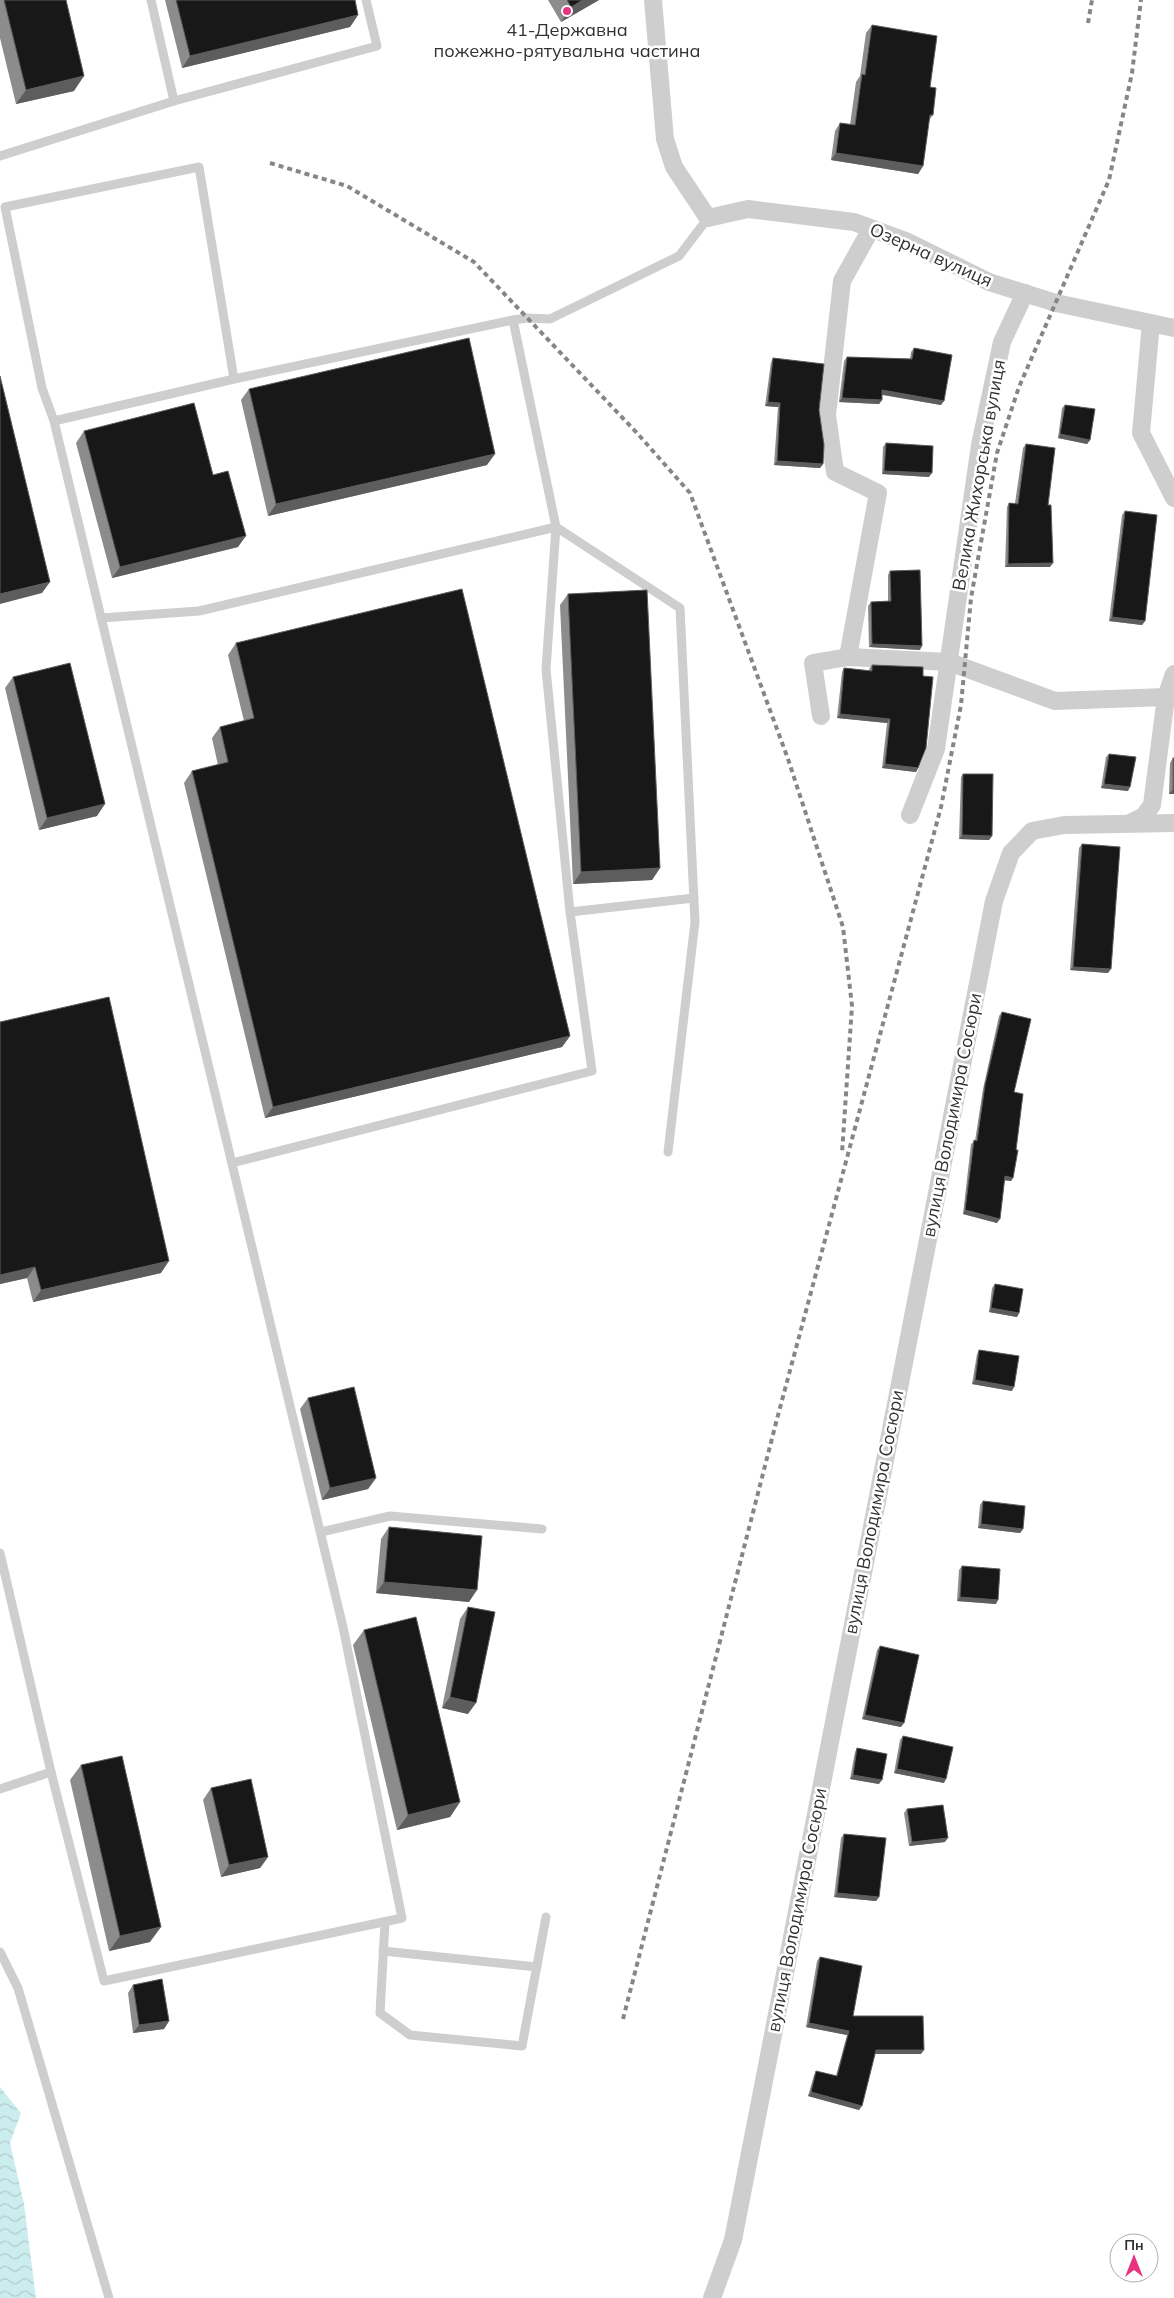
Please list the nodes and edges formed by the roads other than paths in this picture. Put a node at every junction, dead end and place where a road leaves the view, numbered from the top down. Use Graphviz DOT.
graph roads {
  1 [pos="151,0"];
  2 [pos="366,0"];
  3 [pos="653,0"];
  4 [pos="174,101"];
  5 [pos="0,156"];
  6 [pos="708,218"];
  7 [pos="872,229"];
  8 [pos="1025,293"];
  9 [pos="513,320"];
  10 [pos="1151,323"];
  11 [pos="1174,328"];
  12 [pos="234,379"];
  13 [pos="54,422"];
  14 [pos="1174,498"];
  15 [pos="556,527"];
  16 [pos="102,618"];
  17 [pos="848,657"];
  18 [pos="948,662"];
  19 [pos="1174,674"];
  20 [pos="1166,697"];
  21 [pos="821,716"];
  22 [pos="910,815"];
  23 [pos="1130,823"];
  24 [pos="1174,823"];
  25 [pos="694,898"];
  26 [pos="570,912"];
  27 [pos="668,1152"];
  28 [pos="232,1163"];
  29 [pos="542,1529"];
  30 [pos="321,1532"];
  31 [pos="0,1553"];
  32 [pos="51,1772"];
  33 [pos="0,1789"];
  34 [pos="546,1917"];
  35 [pos="385,1922"];
  36 [pos="383,1951"];
  37 [pos="0,1952"];
  38 [pos="536,1968"];
  39 [pos="109,2298"];
  40 [pos="712,2298"];
  1 -- 4 [label="lane"];
  2 -- 4 [label="lane"];
  3 -- 6 [label="street"];
  4 -- 5 [label="lane"];
  6 -- 7 [label="street, Озерна вулиця"];
  6 -- 9 [label="lane"];
  7 -- 8 [label="street, Озерна вулиця"];
  7 -- 17 [label="street"];
  8 -- 10 [label="street, Озерна вулиця"];
  8 -- 18 [label="street, Велика Жихорська вулиця"];
  9 -- 12 [label="lane"];
  9 -- 15 [label="lane"];
  10 -- 11 [label="street, Озерна вулиця"];
  10 -- 14 [label="street"];
  12 -- 13 [label="lane"];
  12 -- 13 [label="lane"];
  13 -- 16 [label="lane"];
  15 -- 16 [label="lane"];
  15 -- 25 [label="lane"];
  15 -- 26 [label="lane"];
  16 -- 28 [label="lane"];
  17 -- 18 [label="street"];
  17 -- 21 [label="street"];
  18 -- 20 [label="street"];
  18 -- 22 [label="street, Велика Жихорська вулиця"];
  19 -- 20 [label="street"];
  20 -- 23 [label="street"];
  23 -- 24 [label="street"];
  23 -- 40 [label="street, вулиця Володимира Сосюри"];
  25 -- 26 [label="lane"];
  25 -- 27 [label="lane"];
  26 -- 28 [label="lane"];
  28 -- 30 [label="lane"];
  29 -- 30 [label="lane"];
  30 -- 35 [label="lane"];
  31 -- 32 [label="lane"];
  32 -- 33 [label="lane"];
  32 -- 35 [label="lane"];
  34 -- 38 [label="lane"];
  35 -- 36 [label="lane"];
  36 -- 38 [label="lane"];
  36 -- 38 [label="lane"];
  37 -- 39 [label="lane"];
}
